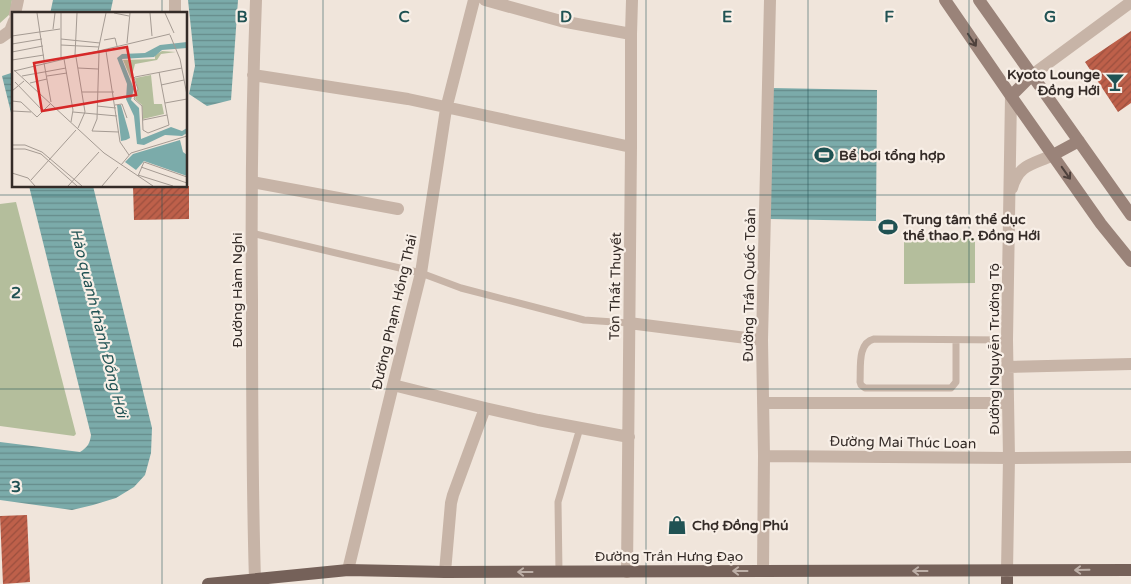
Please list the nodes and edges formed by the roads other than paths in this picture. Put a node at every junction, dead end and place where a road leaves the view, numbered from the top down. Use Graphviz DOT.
graph roads {
  1 [pos="256,0"];
  2 [pos="474,0"];
  3 [pos="485,0"];
  4 [pos="632,0"];
  5 [pos="770,0"];
  6 [pos="945,0"];
  7 [pos="979,0"];
  8 [pos="1127,5"];
  9 [pos="1131,19"];
  10 [pos="12,26"];
  11 [pos="631,34"];
  12 [pos="0,38"];
  13 [pos="253,75"];
  14 [pos="1032,75"];
  15 [pos="1011,96"];
  16 [pos="446,109"];
  17 [pos="1079,141"];
  18 [pos="631,148"];
  19 [pos="1053,155"];
  20 [pos="252,182"];
  21 [pos="1009,200"];
  22 [pos="398,209"];
  23 [pos="1131,215"];
  24 [pos="252,233"];
  25 [pos="1131,261"];
  26 [pos="421,273"];
  27 [pos="630,323"];
  28 [pos="762,340"];
  29 [pos="956,340"];
  30 [pos="1007,340"];
  31 [pos="1131,364"];
  32 [pos="1007,367"];
  33 [pos="392,385"];
  34 [pos="763,403"];
  35 [pos="1008,403"];
  36 [pos="485,408"];
  37 [pos="580,428"];
  38 [pos="629,436"];
  39 [pos="764,456"];
  40 [pos="1131,457"];
  41 [pos="1009,458"];
  42 [pos="348,570"];
  43 [pos="1131,570"];
  44 [pos="763,571"];
  45 [pos="1007,571"];
  46 [pos="445,572"];
  47 [pos="560,572"];
  48 [pos="627,578"];
  49 [pos="255,582"];
  50 [pos="208,584"];
  51 [pos="1007,584"];
  1 -- 13 [label="street, Đường Hàm Nghi"];
  2 -- 16 [label="street, Đường Phạm Hồng Thái"];
  3 -- 11 [label="street"];
  4 -- 11 [label="street, Tôn Thất Thuyết"];
  5 -- 28 [label="street, Đường Trần Quốc Toản"];
  6 -- 15 [label="main road, one-way"];
  7 -- 14 [label="main road"];
  8 -- 9 [label="street"];
  8 -- 14 [label="street"];
  10 -- 12 [label="street"];
  11 -- 18 [label="street, Tôn Thất Thuyết"];
  13 -- 16 [label="street"];
  13 -- 20 [label="street, Đường Hàm Nghi"];
  14 -- 15 [label="main road"];
  14 -- 17 [label="main road"];
  15 -- 19 [label="main road"];
  15 -- 21 [label="street, Đường Nguyễn Trường Tộ"];
  16 -- 18 [label="street"];
  16 -- 26 [label="street, Đường Phạm Hồng Thái"];
  17 -- 19 [label="main road"];
  17 -- 23 [label="main road"];
  18 -- 27 [label="street, Tôn Thất Thuyết"];
  19 -- 21 [label="street"];
  19 -- 25 [label="main road, one-way"];
  20 -- 22 [label="street"];
  20 -- 24 [label="street, Đường Hàm Nghi"];
  21 -- 30 [label="street, Đường Nguyễn Trường Tộ"];
  24 -- 26 [label="lane"];
  24 -- 49 [label="street, Đường Hàm Nghi"];
  26 -- 27 [label="lane"];
  26 -- 33 [label="street, Đường Phạm Hồng Thái"];
  27 -- 28 [label="street"];
  27 -- 38 [label="street, Tôn Thất Thuyết"];
  28 -- 34 [label="street, Đường Trần Quốc Toản"];
  29 -- 29 [label="lane"];
  29 -- 30 [label="lane"];
  30 -- 32 [label="street, Đường Nguyễn Trường Tộ"];
  31 -- 32 [label="street"];
  32 -- 35 [label="street, Đường Nguyễn Trường Tộ"];
  33 -- 36 [label="street"];
  33 -- 42 [label="street, Đường Phạm Hồng Thái"];
  34 -- 35 [label="street"];
  34 -- 39 [label="street, Đường Trần Quốc Toản"];
  35 -- 41 [label="street, Đường Nguyễn Trường Tộ"];
  36 -- 37 [label="street"];
  36 -- 46 [label="street"];
  37 -- 38 [label="street"];
  37 -- 47 [label="lane"];
  38 -- 48 [label="street, Tôn Thất Thuyết"];
  39 -- 41 [label="street, Đường Mai Thúc Loan"];
  39 -- 44 [label="street, Đường Trần Quốc Toản"];
  40 -- 41 [label="street, Đường Mai Thúc Loan"];
  41 -- 45 [label="street, Đường Nguyễn Trường Tộ"];
  42 -- 46 [label="main road, Đường Trần Hưng Đạo"];
  42 -- 49 [label="main road, Đường Trần Hưng Đạo"];
  43 -- 45 [label="main road, Đường Trần Hưng Đạo, one-way"];
  45 -- 44 [label="main road, Đường Trần Hưng Đạo, one-way"];
  44 -- 48 [label="main road, Đường Trần Hưng Đạo, one-way"];
  45 -- 51 [label="main road"];
  47 -- 46 [label="main road, Đường Trần Hưng Đạo, one-way"];
  47 -- 48 [label="main road, Đường Trần Hưng Đạo"];
  49 -- 50 [label="main road, Đường Trần Hưng Đạo"];
}
